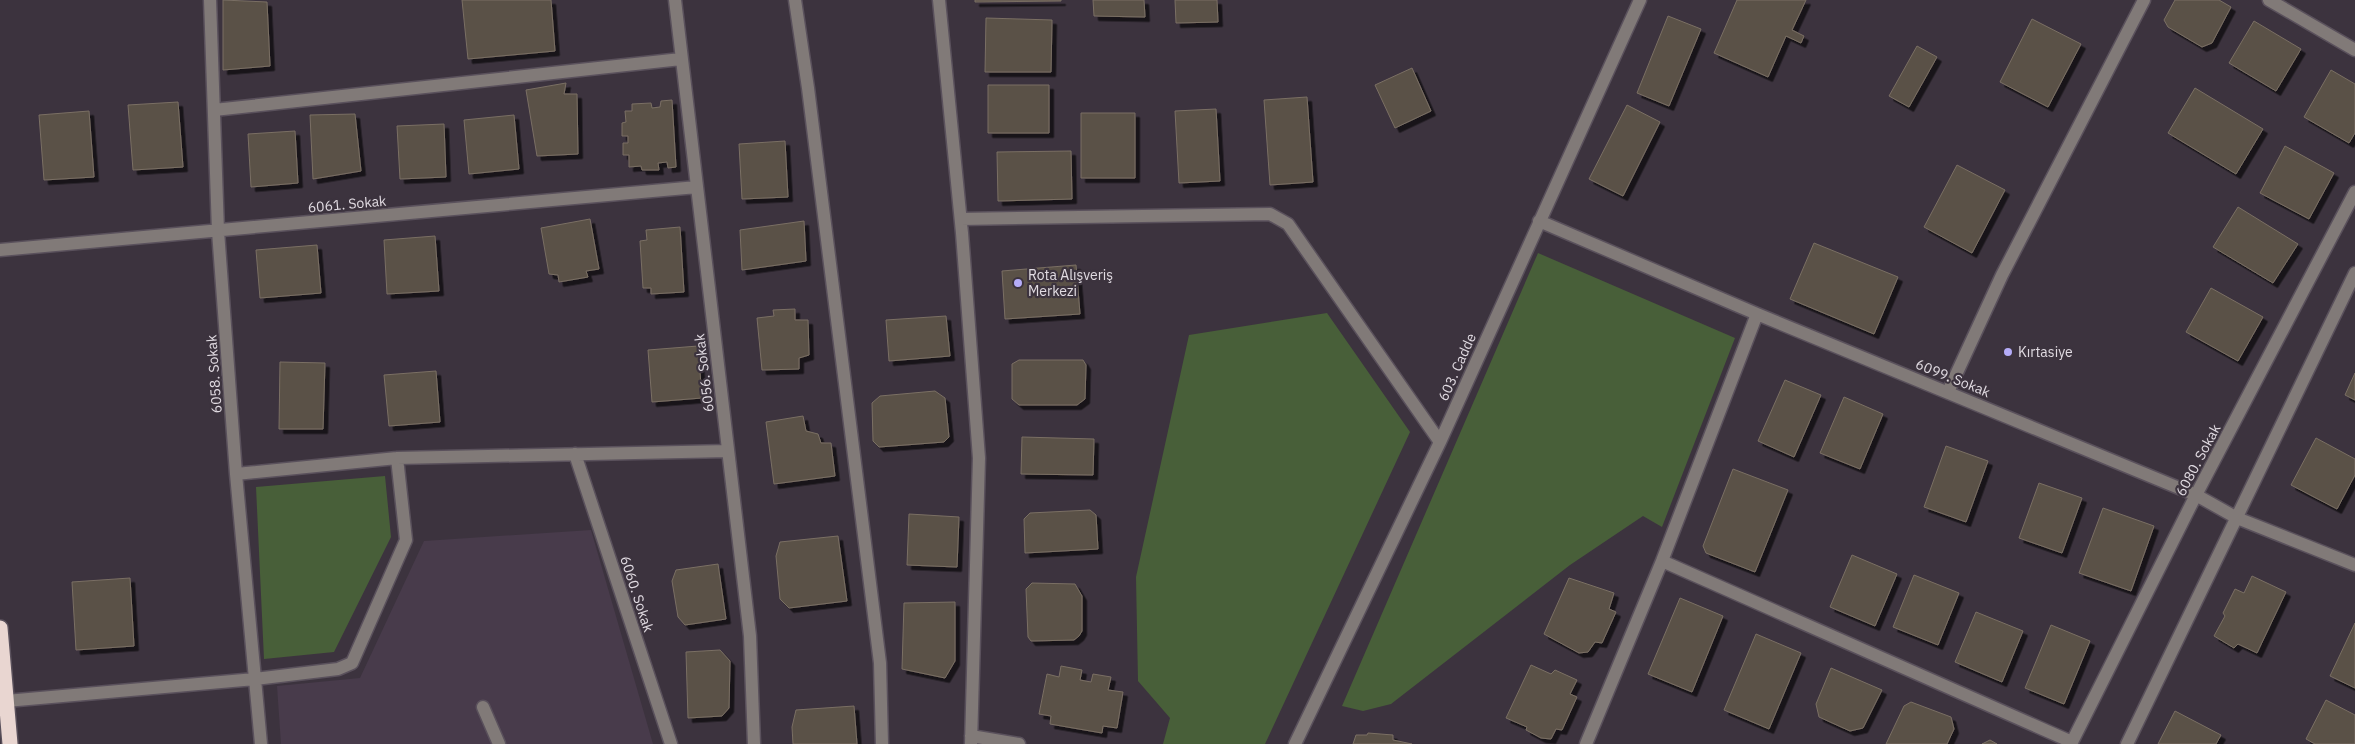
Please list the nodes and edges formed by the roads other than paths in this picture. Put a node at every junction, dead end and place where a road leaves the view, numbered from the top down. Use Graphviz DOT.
graph roads {
  1 [pos="210,0"];
  2 [pos="675,0"];
  3 [pos="795,0"];
  4 [pos="938,0"];
  5 [pos="1640,0"];
  6 [pos="2144,0"];
  7 [pos="2269,0"];
  8 [pos="2355,50"];
  9 [pos="681,59"];
  10 [pos="214,110"];
  11 [pos="697,187"];
  12 [pos="2355,192"];
  13 [pos="961,219"];
  14 [pos="1539,220"];
  15 [pos="218,231"];
  16 [pos="0,250"];
  17 [pos="2355,273"];
  18 [pos="1756,314"];
  19 [pos="1948,392"];
  20 [pos="1440,442"];
  21 [pos="728,451"];
  22 [pos="575,454"];
  23 [pos="397,458"];
  24 [pos="236,474"];
  25 [pos="2196,495"];
  26 [pos="2237,518"];
  27 [pos="1662,561"];
  28 [pos="2355,565"];
  29 [pos="0,628"];
  30 [pos="255,679"];
  31 [pos="6,701"];
  32 [pos="483,706"];
  33 [pos="971,740"];
  34 [pos="2071,743"];
  35 [pos="10,744"];
  36 [pos="260,744"];
  37 [pos="500,744"];
  38 [pos="671,744"];
  39 [pos="754,744"];
  40 [pos="882,744"];
  41 [pos="1019,744"];
  42 [pos="1295,744"];
  43 [pos="1586,744"];
  44 [pos="2127,744"];
  1 -- 10 [label="street, 6058. Sokak"];
  2 -- 9 [label="street, 6056. Sokak"];
  3 -- 40 [label="street"];
  4 -- 13 [label="street"];
  5 -- 14 [label="street, 603. Cadde"];
  6 -- 19 [label="street"];
  7 -- 8 [label="street"];
  9 -- 10 [label="street"];
  9 -- 11 [label="street, 6056. Sokak"];
  10 -- 15 [label="street, 6058. Sokak"];
  11 -- 15 [label="street, 6061. Sokak"];
  11 -- 21 [label="street, 6056. Sokak"];
  12 -- 25 [label="street, 6080. Sokak"];
  13 -- 20 [label="street"];
  13 -- 33 [label="street"];
  14 -- 18 [label="street, 6099. Sokak"];
  14 -- 20 [label="street, 603. Cadde"];
  15 -- 16 [label="street, 6061. Sokak"];
  15 -- 24 [label="street, 6058. Sokak"];
  17 -- 26 [label="street"];
  18 -- 19 [label="street, 6099. Sokak"];
  18 -- 27 [label="street"];
  19 -- 25 [label="street, 6099. Sokak"];
  20 -- 42 [label="street, 603. Cadde"];
  21 -- 22 [label="street"];
  21 -- 39 [label="street, 6056. Sokak"];
  22 -- 23 [label="street"];
  22 -- 38 [label="street, 6060. Sokak"];
  23 -- 24 [label="street"];
  23 -- 30 [label="street"];
  24 -- 30 [label="street, 6058. Sokak"];
  25 -- 26 [label="street, 6099. Sokak"];
  25 -- 34 [label="street, 6080. Sokak"];
  26 -- 28 [label="street, 6099. Sokak"];
  26 -- 44 [label="street"];
  27 -- 34 [label="street"];
  27 -- 43 [label="street"];
  29 -- 31 [label="highway"];
  30 -- 31 [label="street"];
  30 -- 36 [label="street, 6058. Sokak"];
  31 -- 35 [label="highway"];
  32 -- 37 [label="street"];
  33 -- 41 [label="street"];
}
